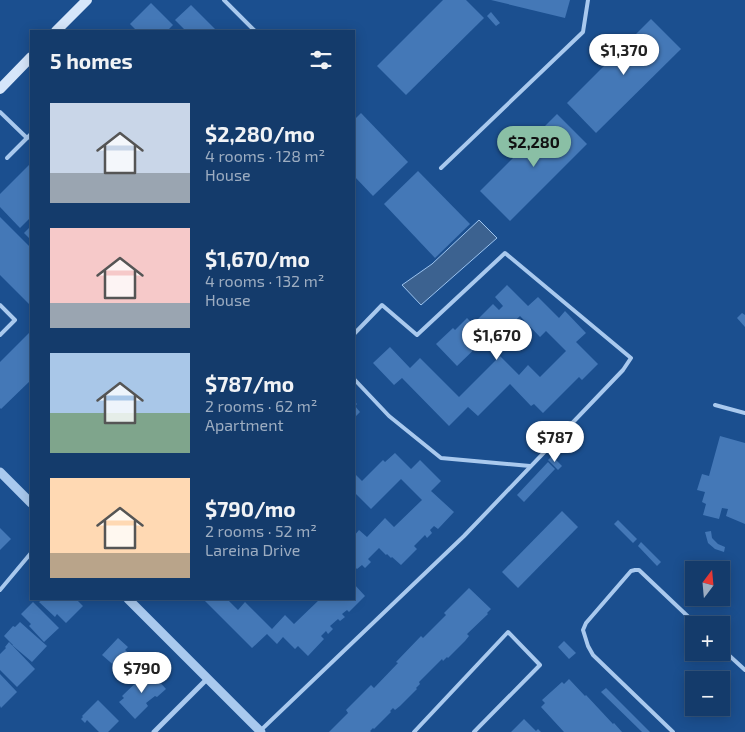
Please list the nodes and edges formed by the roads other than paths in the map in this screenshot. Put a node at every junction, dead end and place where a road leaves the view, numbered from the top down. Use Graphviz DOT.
graph roads {
  1 [pos="87,0"];
  2 [pos="224,0"];
  3 [pos="588,0"];
  4 [pos="57,30"];
  5 [pos="254,30"];
  6 [pos="30,58"];
  7 [pos="0,89"];
  8 [pos="0,112"];
  9 [pos="30,135"];
  10 [pos="27,138"];
  11 [pos="7,158"];
  12 [pos="442,168"];
  13 [pos="0,305"];
  14 [pos="355,333"];
  15 [pos="0,335"];
  16 [pos="355,380"];
  17 [pos="715,405"];
  18 [pos="745,413"];
  19 [pos="530,466"];
  20 [pos="0,472"];
  21 [pos="30,502"];
  22 [pos="30,554"];
  23 [pos="0,590"];
  24 [pos="129,600"];
  25 [pos="688,616"];
  26 [pos="730,656"];
  27 [pos="745,670"];
  28 [pos="208,678"];
  29 [pos="260,731"];
  30 [pos="154,732"];
  31 [pos="414,732"];
  32 [pos="474,732"];
  33 [pos="673,732"];
  1 -- 4 [label="main road"];
  2 -- 5 [label="lane"];
  3 -- 12 [label="lane"];
  6 -- 7 [label="main road"];
  8 -- 10 [label="lane"];
  9 -- 10 [label="lane"];
  10 -- 11 [label="lane"];
  13 -- 15 [label="lane"];
  14 -- 19 [label="lane"];
  16 -- 19 [label="lane"];
  17 -- 18 [label="lane"];
  19 -- 29 [label="lane"];
  20 -- 21 [label="street"];
  22 -- 23 [label="lane"];
  24 -- 28 [label="street"];
  25 -- 33 [label="lane"];
  26 -- 27 [label="lane"];
  28 -- 29 [label="street"];
  28 -- 30 [label="street"];
  31 -- 32 [label="lane"];
}
